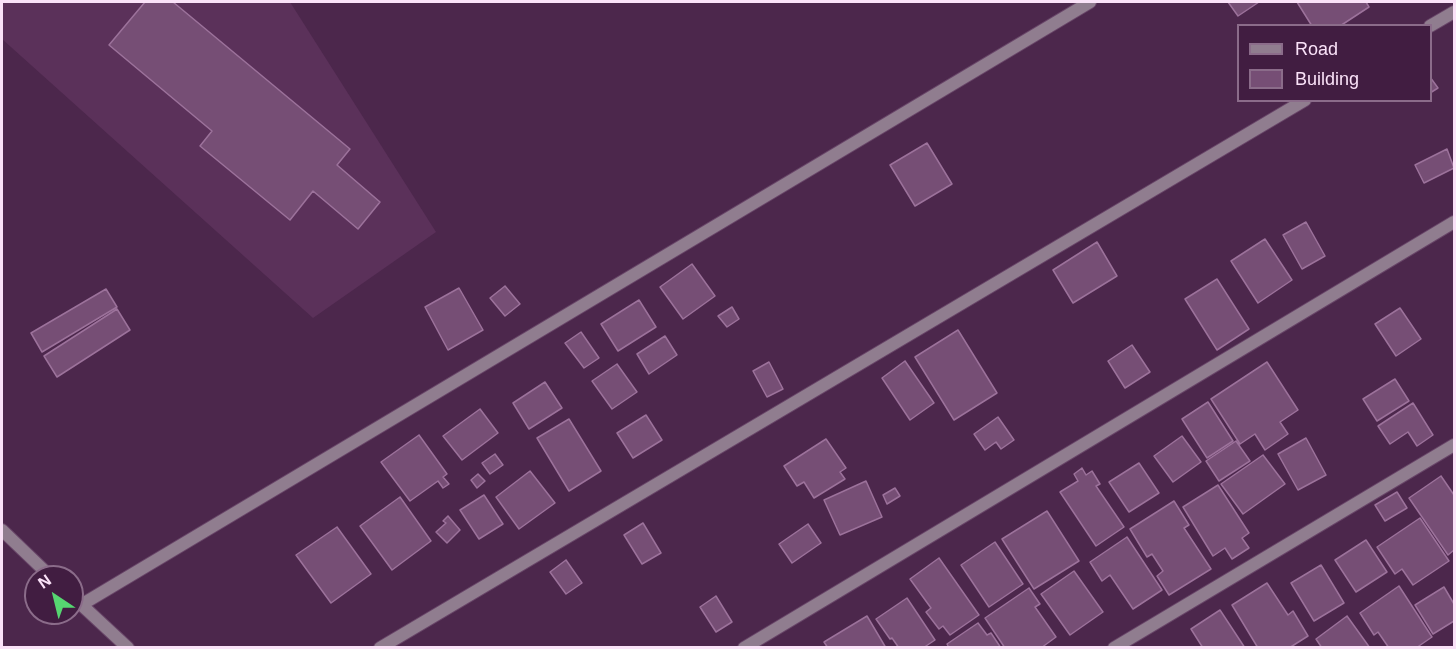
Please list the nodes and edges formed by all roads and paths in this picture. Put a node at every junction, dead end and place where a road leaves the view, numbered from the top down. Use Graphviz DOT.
graph roads {
  1 [pos="1090,2"];
  2 [pos="1455,12"];
  3 [pos="1432,25"];
  4 [pos="1302,102"];
  5 [pos="1455,222"];
  6 [pos="1455,445"];
  7 [pos="2,530"];
  8 [pos="38,565"];
  9 [pos="84,596"];
  10 [pos="84,608"];
  11 [pos="128,648"];
  12 [pos="380,648"];
  13 [pos="744,648"];
  14 [pos="1114,648"];
  1 -- 9 [label="street"];
  2 -- 3 [label="street"];
  4 -- 12 [label="street"];
  5 -- 13 [label="street"];
  6 -- 14 [label="street"];
  7 -- 8 [label="street"];
  10 -- 11 [label="street"];
}
